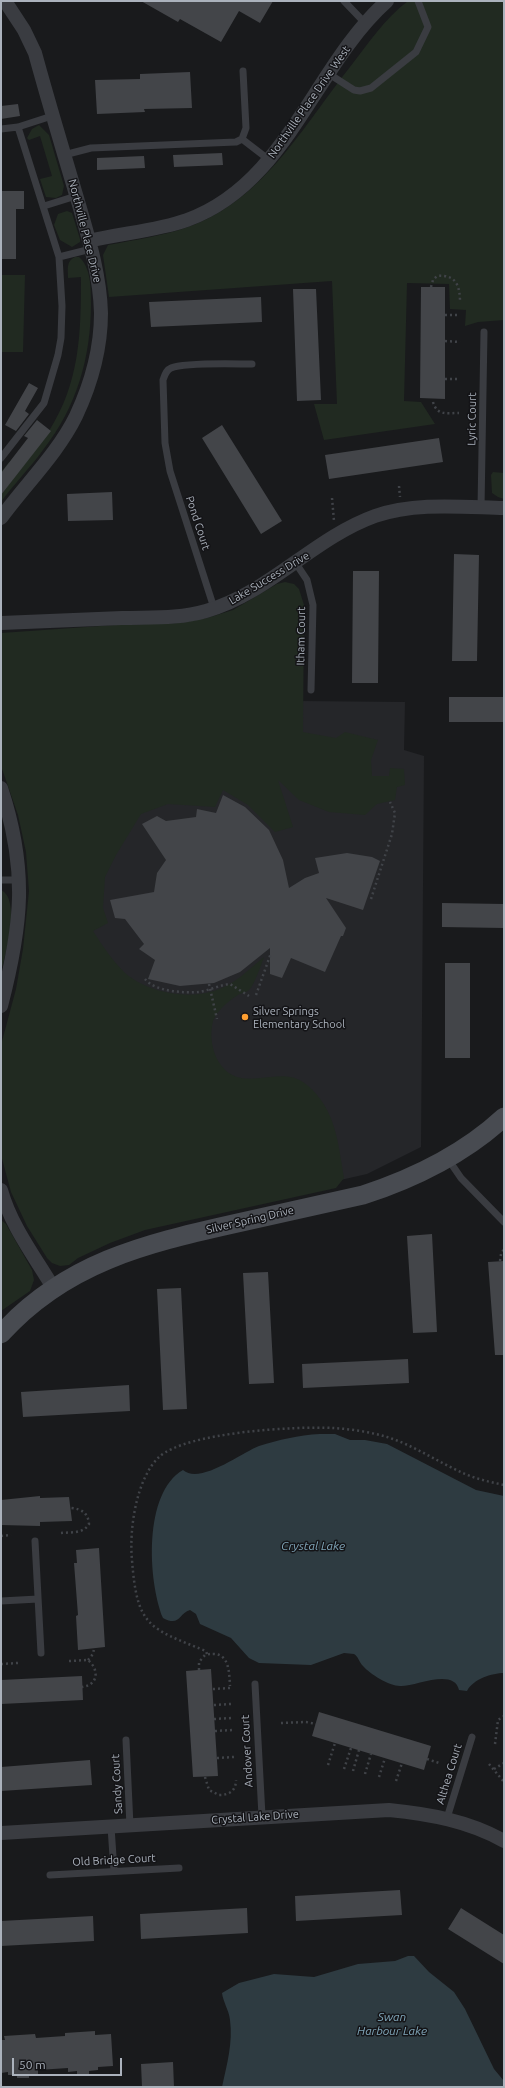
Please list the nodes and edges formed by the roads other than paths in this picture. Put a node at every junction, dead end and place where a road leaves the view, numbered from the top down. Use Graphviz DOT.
graph roads {
  1 [pos="5,1"];
  2 [pos="344,1"];
  3 [pos="388,1"];
  4 [pos="418,1"];
  5 [pos="365,23"];
  6 [pos="243,71"];
  7 [pos="329,74"];
  8 [pos="52,116"];
  9 [pos="18,127"];
  10 [pos="1,129"];
  11 [pos="242,139"];
  12 [pos="64,155"];
  13 [pos="268,160"];
  14 [pos="76,196"];
  15 [pos="44,206"];
  16 [pos="90,245"];
  17 [pos="59,257"];
  18 [pos="484,332"];
  19 [pos="252,364"];
  20 [pos="1,458"];
  21 [pos="481,508"];
  22 [pos="504,508"];
  23 [pos="1,518"];
  24 [pos="295,562"];
  25 [pos="214,608"];
  26 [pos="1,623"];
  27 [pos="311,690"];
  28 [pos="1,788"];
  29 [pos="1,880"];
  30 [pos="20,880"];
  31 [pos="1,1006"];
  32 [pos="504,1117"];
  33 [pos="448,1159"];
  34 [pos="1,1190"];
  35 [pos="3,1206"];
  36 [pos="504,1222"];
  37 [pos="54,1289"];
  38 [pos="1,1334"];
  39 [pos="35,1541"];
  40 [pos="38,1598"];
  41 [pos="1,1601"];
  42 [pos="41,1653"];
  43 [pos="255,1684"];
  44 [pos="472,1737"];
  45 [pos="126,1740"];
  46 [pos="262,1816"];
  47 [pos="447,1818"];
  48 [pos="130,1826"];
  49 [pos="111,1827"];
  50 [pos="1,1833"];
  51 [pos="504,1841"];
  52 [pos="179,1868"];
  53 [pos="114,1872"];
  54 [pos="50,1875"];
  1 -- 8 [label="street, Northville Place Drive"];
  2 -- 5 [label="lane"];
  3 -- 5 [label="street, Northville Place Drive West"];
  4 -- 7 [label="lane"];
  5 -- 7 [label="street, Northville Place Drive West"];
  6 -- 11 [label="lane"];
  7 -- 13 [label="street, Northville Place Drive West"];
  8 -- 9 [label="lane"];
  8 -- 12 [label="street, Northville Place Drive"];
  9 -- 10 [label="lane"];
  9 -- 15 [label="lane"];
  11 -- 12 [label="lane"];
  11 -- 13 [label="lane"];
  12 -- 14 [label="street, Northville Place Drive"];
  13 -- 16 [label="street, Northville Place Drive West"];
  14 -- 15 [label="lane"];
  14 -- 16 [label="street, Northville Place Drive"];
  15 -- 17 [label="lane"];
  16 -- 17 [label="lane"];
  16 -- 23 [label="street, Northville Place Drive"];
  17 -- 20 [label="lane"];
  18 -- 21 [label="lane, Lyric Court"];
  19 -- 25 [label="lane, Pond Court"];
  21 -- 22 [label="street, Lake Success Drive"];
  21 -- 24 [label="street, Lake Success Drive"];
  24 -- 25 [label="street, Lake Success Drive"];
  24 -- 27 [label="lane, Itham Court"];
  25 -- 26 [label="street, Lake Success Drive"];
  28 -- 30 [label="street"];
  29 -- 30 [label="lane"];
  30 -- 31 [label="street"];
  32 -- 33 [label="street, Silver Spring Drive"];
  33 -- 36 [label="lane"];
  33 -- 37 [label="street, Silver Spring Drive"];
  34 -- 35 [label="street"];
  35 -- 37 [label="street"];
  37 -- 38 [label="street, Silver Spring Drive"];
  39 -- 40 [label="lane"];
  40 -- 41 [label="lane"];
  40 -- 42 [label="lane"];
  43 -- 46 [label="lane, Andover Court"];
  44 -- 47 [label="lane, Althea Court"];
  45 -- 48 [label="lane, Sandy Court"];
  46 -- 47 [label="street, Crystal Lake Drive"];
  46 -- 48 [label="street, Crystal Lake Drive"];
  47 -- 51 [label="street, Crystal Lake Drive"];
  48 -- 49 [label="street, Crystal Lake Drive"];
  49 -- 50 [label="street, Crystal Lake Drive"];
  49 -- 53 [label="lane"];
  52 -- 53 [label="lane, Old Bridge Court"];
  53 -- 54 [label="lane, Old Bridge Court"];
}
